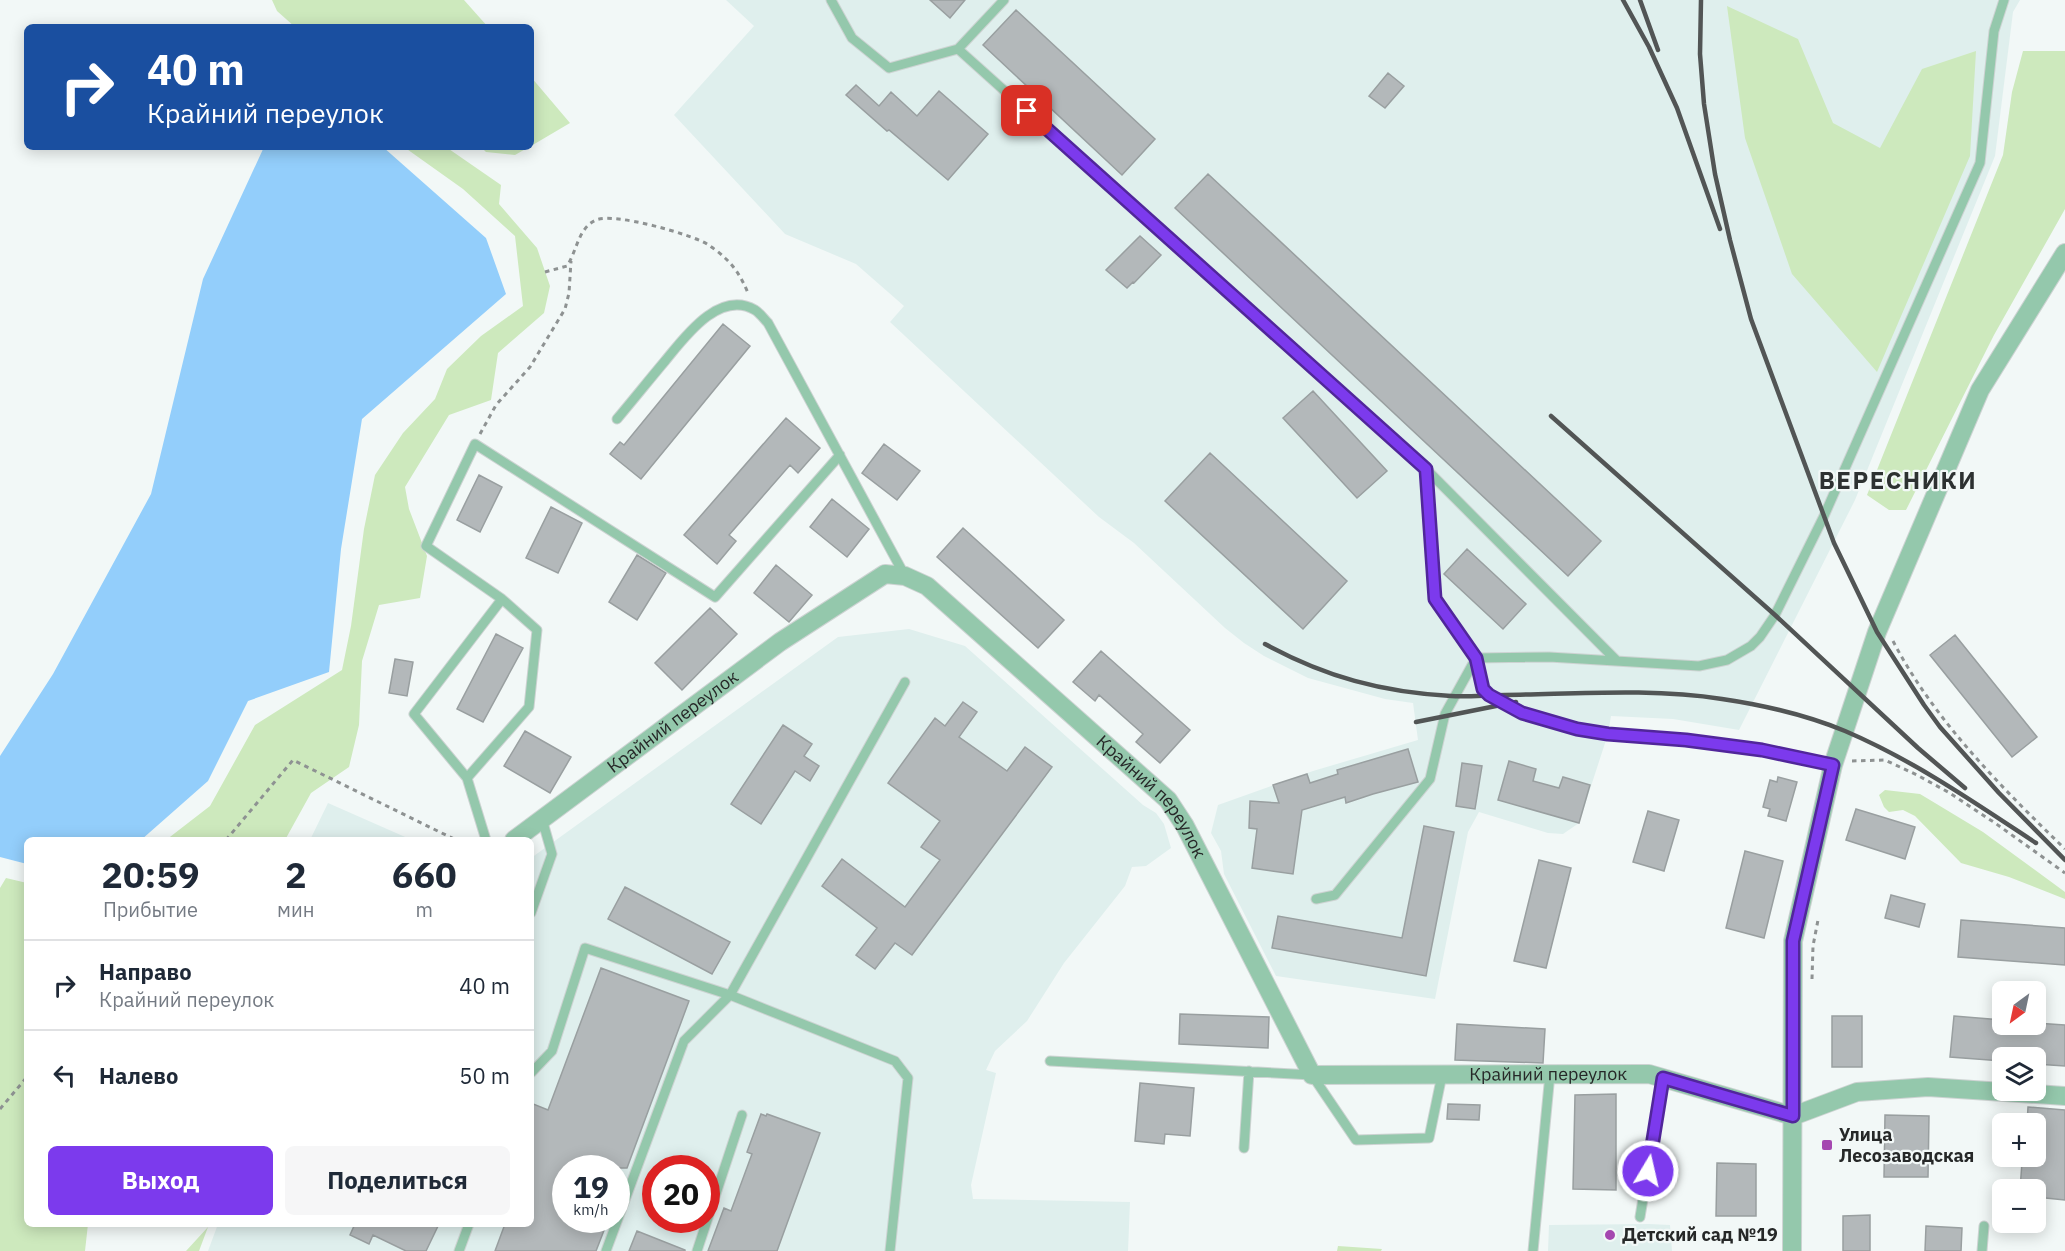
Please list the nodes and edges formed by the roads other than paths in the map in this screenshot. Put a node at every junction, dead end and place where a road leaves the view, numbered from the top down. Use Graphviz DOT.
graph roads {
  1 [pos="831,0"];
  2 [pos="1004,0"];
  3 [pos="2004,0"];
  4 [pos="958,49"];
  5 [pos="2065,253"];
  6 [pos="617,419"];
  7 [pos="840,455"];
  8 [pos="1426,469"];
  9 [pos="905,576"];
  10 [pos="502,599"];
  11 [pos="1476,658"];
  12 [pos="1616,660"];
  13 [pos="905,682"];
  14 [pos="1833,765"];
  15 [pos="467,778"];
  16 [pos="542,819"];
  17 [pos="485,837"];
  18 [pos="518,837"];
  19 [pos="1316,899"];
  20 [pos="534,905"];
  21 [pos="730,995"];
  22 [pos="1050,1061"];
  23 [pos="534,1070"];
  24 [pos="1249,1071"];
  25 [pos="1550,1074"];
  26 [pos="1312,1075"];
  27 [pos="1442,1075"];
  28 [pos="1663,1078"];
  29 [pos="2065,1096"];
  30 [pos="742,1115"];
  31 [pos="1793,1116"];
  32 [pos="1244,1148"];
  33 [pos="1640,1217"];
  34 [pos="468,1227"];
  35 [pos="1984,1227"];
  36 [pos="459,1251"];
  37 [pos="606,1251"];
  38 [pos="697,1251"];
  39 [pos="890,1251"];
  40 [pos="1533,1251"];
  41 [pos="1792,1251"];
  42 [pos="1982,1251"];
  1 -- 4 [label="lane"];
  2 -- 4 [label="lane"];
  3 -- 12 [label="lane"];
  4 -- 8 [label="lane"];
  5 -- 14 [label="street"];
  6 -- 7 [label="lane"];
  7 -- 9 [label="lane"];
  7 -- 10 [label="lane"];
  8 -- 11 [label="lane"];
  8 -- 12 [label="lane"];
  9 -- 16 [label="street, Крайний переулок"];
  9 -- 26 [label="street, Крайний переулок"];
  10 -- 15 [label="lane"];
  10 -- 15 [label="lane"];
  11 -- 12 [label="lane"];
  11 -- 14 [label="lane"];
  11 -- 19 [label="lane"];
  13 -- 21 [label="lane"];
  14 -- 31 [label="street"];
  15 -- 17 [label="lane"];
  16 -- 18 [label="street, Крайний переулок"];
  16 -- 20 [label="lane"];
  21 -- 23 [label="lane"];
  21 -- 37 [label="lane"];
  21 -- 39 [label="lane"];
  22 -- 24 [label="lane"];
  24 -- 26 [label="lane"];
  24 -- 32 [label="lane"];
  25 -- 27 [label="street, Крайний переулок"];
  25 -- 28 [label="street, Крайний переулок"];
  25 -- 40 [label="lane"];
  26 -- 27 [label="street, Крайний переулок"];
  26 -- 27 [label="lane"];
  28 -- 31 [label="street, Крайний переулок"];
  28 -- 33 [label="lane"];
  29 -- 31 [label="street"];
  30 -- 38 [label="lane"];
  31 -- 41 [label="street"];
  34 -- 36 [label="lane"];
  35 -- 42 [label="lane"];
}
